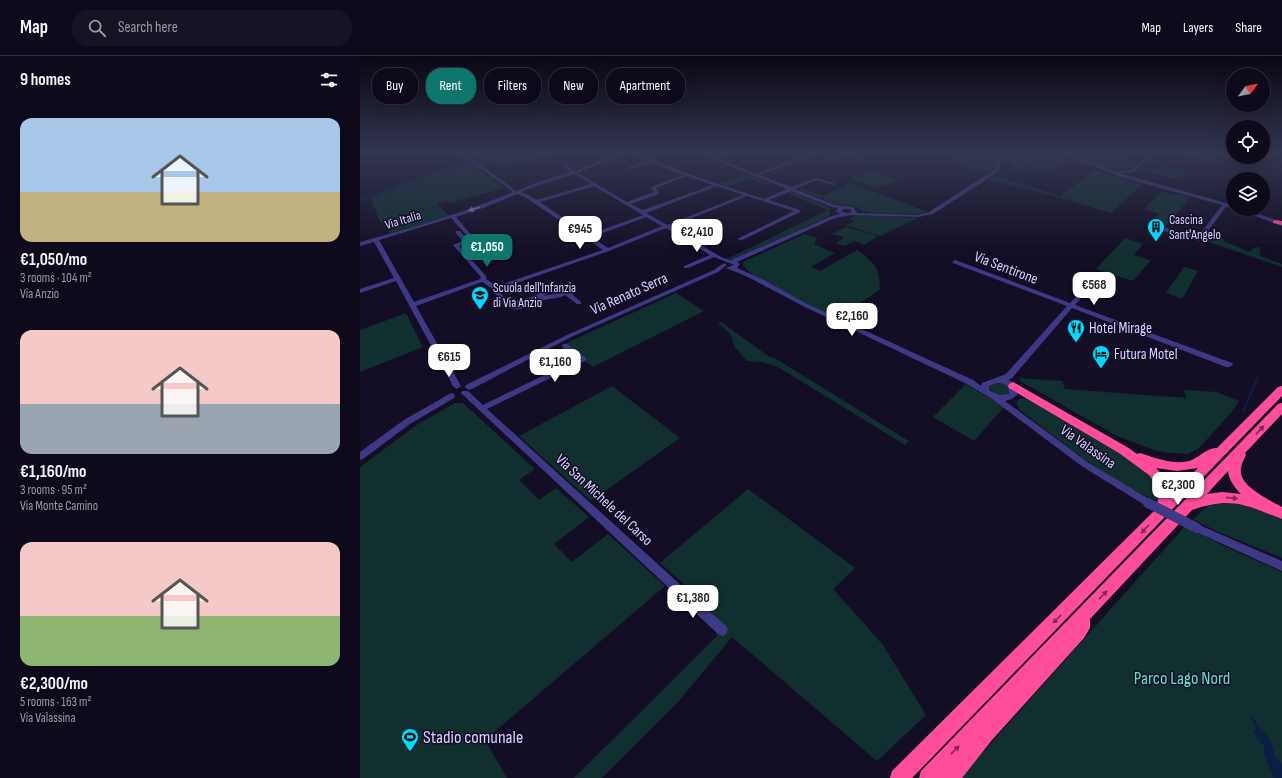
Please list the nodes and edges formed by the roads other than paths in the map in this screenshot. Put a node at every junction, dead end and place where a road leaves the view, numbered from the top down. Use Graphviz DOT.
graph roads {
  1 [pos="507,186"];
  2 [pos="533,186"];
  3 [pos="590,186"];
  4 [pos="599,186"];
  5 [pos="657,186"];
  6 [pos="715,186"];
  7 [pos="719,186"];
  8 [pos="783,186"];
  9 [pos="800,186"];
  10 [pos="973,186"];
  11 [pos="1156,186"];
  12 [pos="1158,186"];
  13 [pos="792,189"];
  14 [pos="1174,191"];
  15 [pos="517,193"];
  16 [pos="748,194"];
  17 [pos="765,200"];
  18 [pos="536,202"];
  19 [pos="628,203"];
  20 [pos="1225,204"];
  21 [pos="837,209"];
  22 [pos="854,212"];
  23 [pos="645,214"];
  24 [pos="846,215"];
  25 [pos="452,216"];
  26 [pos="1259,216"];
  27 [pos="834,217"];
  28 [pos="1280,223"];
  29 [pos="1149,225"];
  30 [pos="668,227"];
  31 [pos="458,232"];
  32 [pos="484,236"];
  33 [pos="588,237"];
  34 [pos="740,239"];
  35 [pos="376,240"];
  36 [pos="360,244"];
  37 [pos="608,250"];
  38 [pos="715,255"];
  39 [pos="954,262"];
  40 [pos="730,264"];
  41 [pos="686,267"];
  42 [pos="1100,273"];
  43 [pos="398,279"];
  44 [pos="483,280"];
  45 [pos="496,288"];
  46 [pos="360,291"];
  47 [pos="579,303"];
  48 [pos="411,304"];
  49 [pos="1071,307"];
  50 [pos="565,346"];
  51 [pos="1229,365"];
  52 [pos="970,382"];
  53 [pos="987,383"];
  54 [pos="457,386"];
  55 [pos="1011,388"];
  56 [pos="467,390"];
  57 [pos="1282,390"];
  58 [pos="990,394"];
  59 [pos="451,396"];
  60 [pos="1282,407"];
  61 [pos="483,408"];
  62 [pos="1010,409"];
  63 [pos="1242,449"];
  64 [pos="1123,450"];
  65 [pos="1222,452"];
  66 [pos="360,457"];
  67 [pos="1154,508"];
  68 [pos="1182,511"];
  69 [pos="1278,511"];
  70 [pos="1282,566"];
  71 [pos="1082,616"];
  72 [pos="722,630"];
  73 [pos="899,778"];
  74 [pos="928,778"];
  75 [pos="950,778"];
  1 -- 15 [label="street"];
  2 -- 15 [label="street, Via Italia"];
  3 -- 18 [label="street"];
  4 -- 19 [label="street, Via Valassina"];
  5 -- 19 [label="street"];
  6 -- 23 [label="street"];
  7 -- 16 [label="street"];
  8 -- 13 [label="street"];
  9 -- 13 [label="street"];
  10 -- 22 [label="street"];
  11 -- 14 [label="street"];
  12 -- 14 [label="street"];
  13 -- 17 [label="street"];
  13 -- 21 [label="street"];
  14 -- 20 [label="street"];
  15 -- 18 [label="street"];
  15 -- 25 [label="street, Via Italia, one-way"];
  16 -- 17 [label="street"];
  16 -- 30 [label="street"];
  17 -- 34 [label="street"];
  18 -- 33 [label="street"];
  19 -- 23 [label="street, Via Valassina"];
  20 -- 29 [label="street"];
  21 -- 22 [label="street"];
  21 -- 24 [label="street"];
  21 -- 27 [label="street"];
  22 -- 24 [label="street"];
  23 -- 30 [label="street, Via Valassina"];
  23 -- 33 [label="street"];
  24 -- 27 [label="street"];
  25 -- 31 [label="street"];
  25 -- 35 [label="street, Via Italia"];
  26 -- 28 [label="street"];
  27 -- 40 [label="street"];
  30 -- 37 [label="street"];
  30 -- 38 [label="street, Via Valassina"];
  32 -- 44 [label="street"];
  33 -- 37 [label="street"];
  35 -- 36 [label="street, Via Italia"];
  35 -- 43 [label="street"];
  37 -- 45 [label="street"];
  38 -- 40 [label="street, Via Valassina"];
  38 -- 41 [label="street"];
  39 -- 49 [label="street, Via Sentirone"];
  40 -- 52 [label="street, Via Valassina"];
  40 -- 56 [label="street, Via Renato Serra"];
  42 -- 49 [label="street"];
  43 -- 46 [label="street"];
  43 -- 48 [label="street"];
  44 -- 45 [label="street"];
  44 -- 48 [label="street"];
  45 -- 47 [label="street"];
  48 -- 54 [label="street"];
  49 -- 51 [label="street, Via Sentirone"];
  49 -- 55 [label="street"];
  50 -- 61 [label="street"];
  52 -- 53 [label="street, Via Valassina"];
  52 -- 58 [label="street, Via Valassina"];
  53 -- 55 [label="street, Via Valassina"];
  53 -- 58 [label="street"];
  54 -- 56 [label="street"];
  54 -- 59 [label="street"];
  55 -- 58 [label="street, Via Valassina"];
  55 -- 62 [label="street"];
  55 -- 64 [label="highway"];
  56 -- 59 [label="street, Via Renato Serra"];
  56 -- 61 [label="street, Via San Michele del Carso"];
  57 -- 65 [label="highway"];
  58 -- 62 [label="street, Via Valassina"];
  59 -- 66 [label="street"];
  63 -- 60 [label="highway, one-way"];
  61 -- 72 [label="street, Via San Michele del Carso"];
  62 -- 67 [label="street, Via Valassina"];
  63 -- 68 [label="highway"];
  63 -- 69 [label="highway"];
  64 -- 65 [label="highway"];
  64 -- 67 [label="highway"];
  65 -- 67 [label="highway"];
  67 -- 70 [label="street, Via Valassina, bridge"];
  67 -- 73 [label="highway, one-way"];
  68 -- 69 [label="highway, one-way"];
  71 -- 68 [label="highway, one-way"];
  74 -- 71 [label="highway, one-way"];
  71 -- 75 [label="highway"];
}
